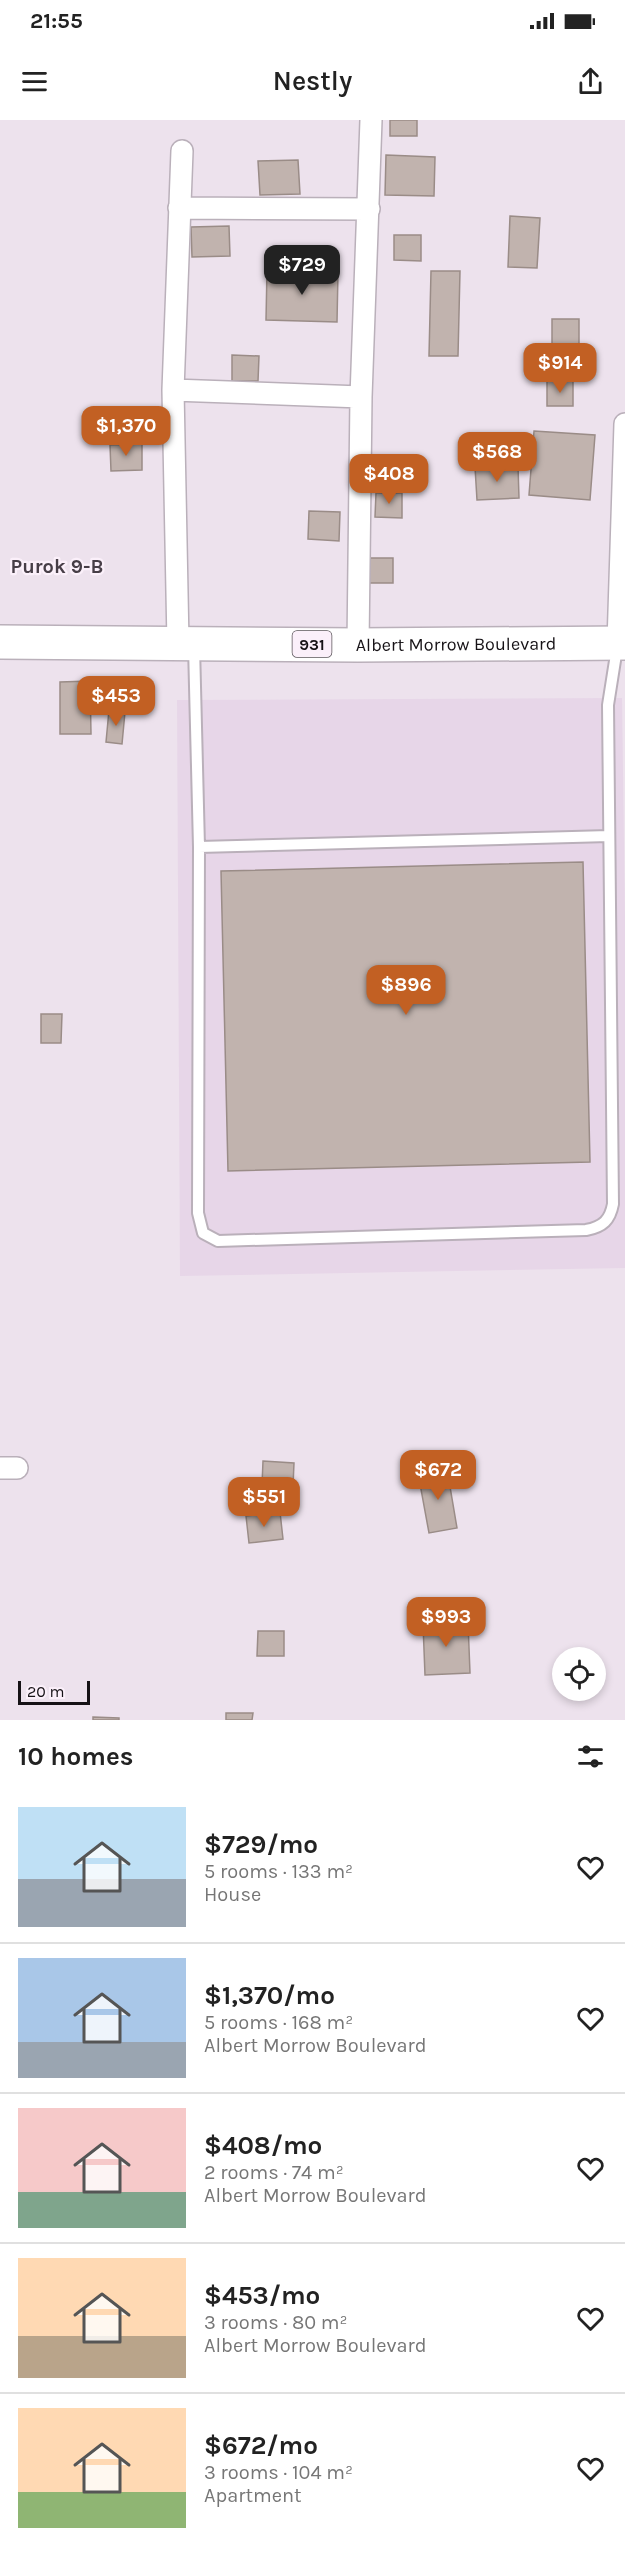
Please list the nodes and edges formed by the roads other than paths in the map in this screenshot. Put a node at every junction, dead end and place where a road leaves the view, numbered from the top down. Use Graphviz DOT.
graph roads {
  1 [pos="371,120"];
  2 [pos="182,151"];
  3 [pos="179,207"];
  4 [pos="369,209"];
  5 [pos="173,390"];
  6 [pos="361,397"];
  7 [pos="625,424"];
  8 [pos="0,642"];
  9 [pos="186,643"];
  10 [pos="622,643"];
  11 [pos="358,645"];
  12 [pos="609,836"];
  13 [pos="199,847"];
  1 -- 4 [label="street"];
  2 -- 3 [label="street"];
  3 -- 4 [label="street"];
  3 -- 5 [label="street"];
  4 -- 6 [label="street"];
  5 -- 6 [label="street"];
  5 -- 9 [label="street"];
  6 -- 11 [label="street"];
  7 -- 10 [label="street"];
  8 -- 9 [label="highway, Albert Morrow Boulevard / 931"];
  9 -- 11 [label="highway, Albert Morrow Boulevard / 931"];
  9 -- 13 [label="lane"];
  10 -- 11 [label="highway, Albert Morrow Boulevard / 931"];
  10 -- 12 [label="lane"];
  12 -- 13 [label="lane"];
  12 -- 13 [label="lane"];
}
